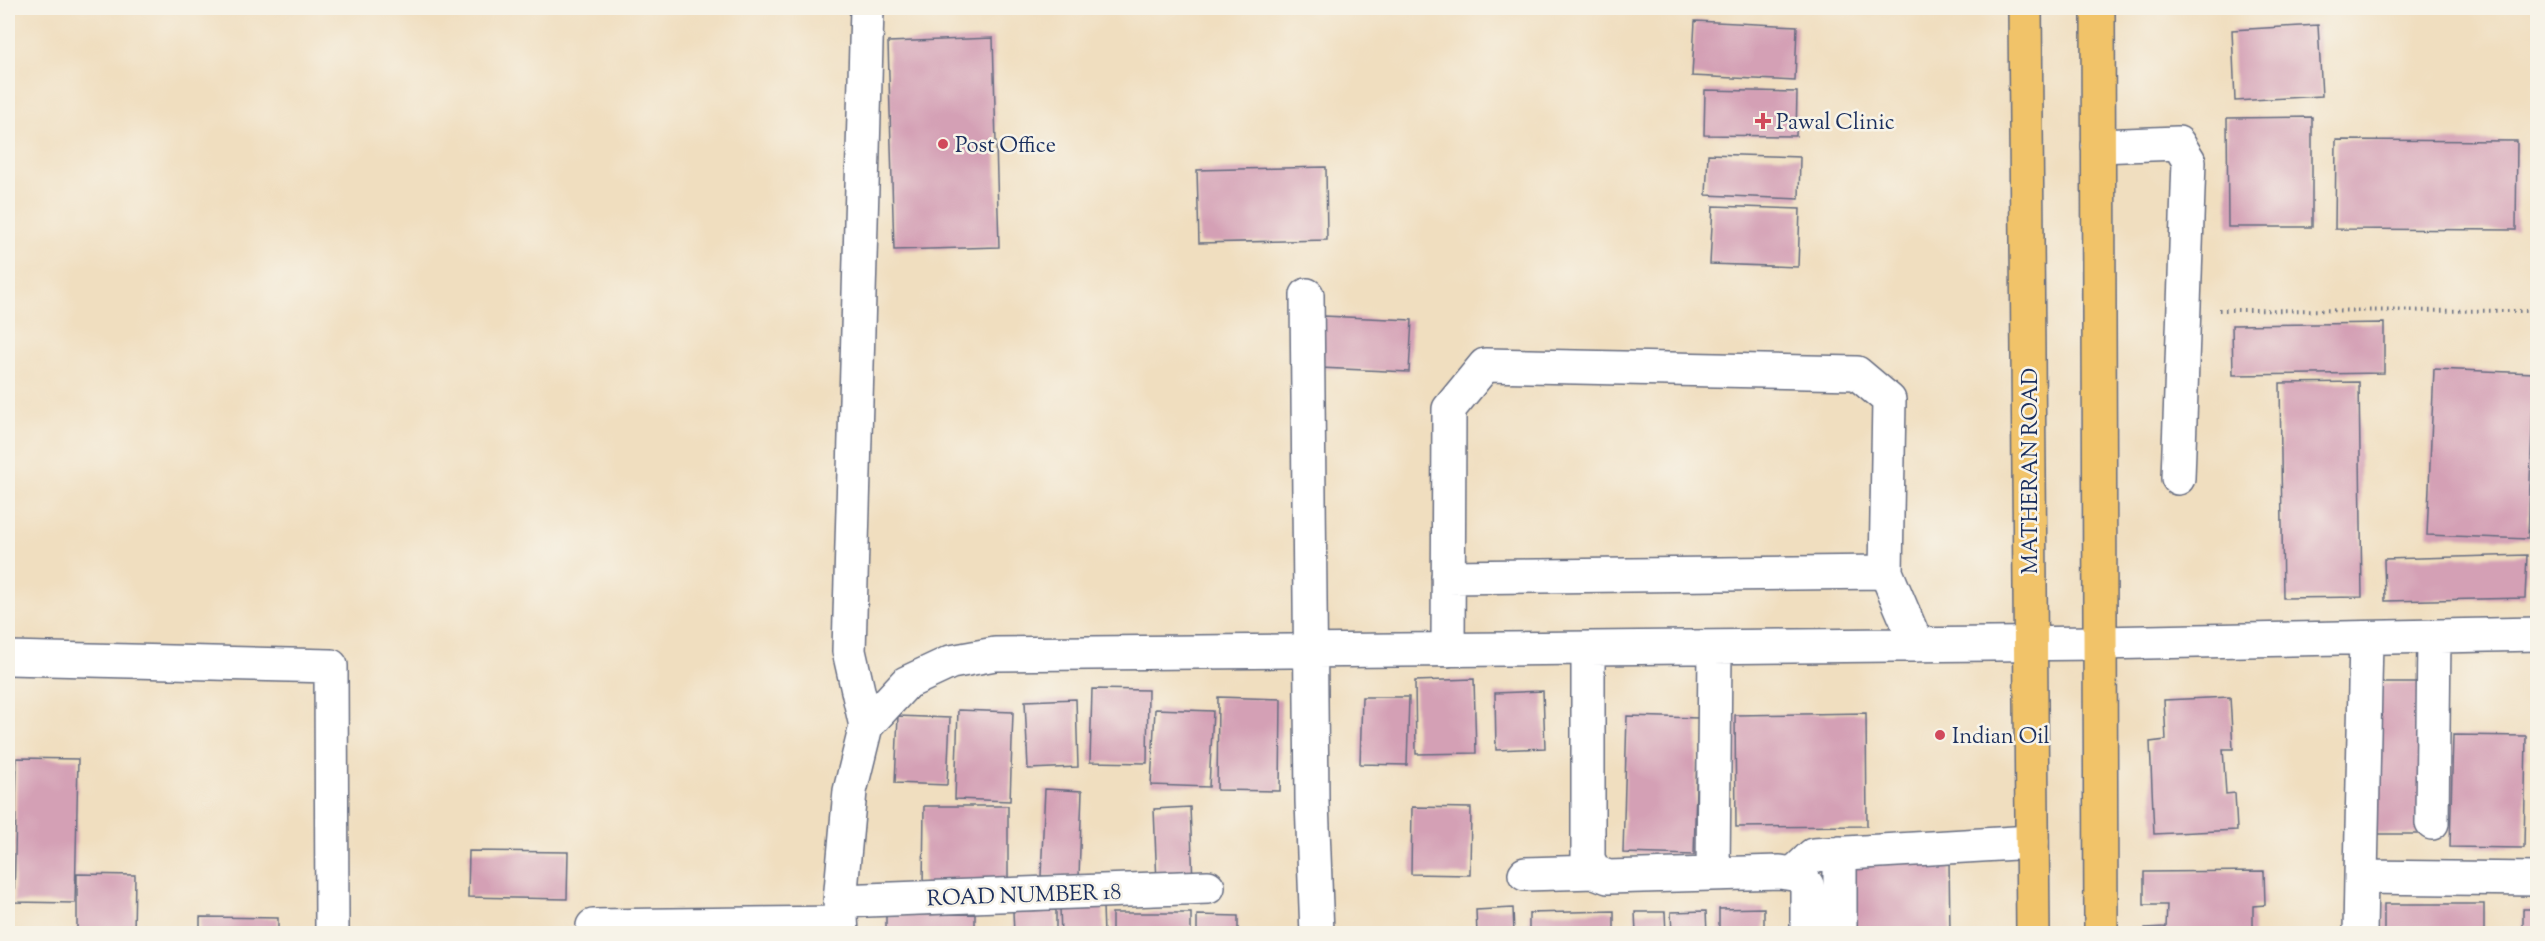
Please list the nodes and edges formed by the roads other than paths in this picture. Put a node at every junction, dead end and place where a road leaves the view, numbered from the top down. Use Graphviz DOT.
graph roads {
  1 [pos="867,8"];
  2 [pos="2025,8"];
  3 [pos="2098,8"];
  4 [pos="2098,146"];
  5 [pos="1307,295"];
  6 [pos="2178,478"];
  7 [pos="1886,572"];
  8 [pos="1448,577"];
  9 [pos="2538,634"];
  10 [pos="2434,636"];
  11 [pos="2366,638"];
  12 [pos="2030,643"];
  13 [pos="2099,643"];
  14 [pos="1917,645"];
  15 [pos="1715,648"];
  16 [pos="1588,650"];
  17 [pos="1448,651"];
  18 [pos="1310,652"];
  19 [pos="8,658"];
  20 [pos="866,726"];
  21 [pos="2432,823"];
  22 [pos="2032,842"];
  23 [pos="1840,853"];
  24 [pos="1595,872"];
  25 [pos="1525,874"];
  26 [pos="1713,874"];
  27 [pos="1793,874"];
  28 [pos="2361,877"];
  29 [pos="2538,879"];
  30 [pos="1208,887"];
  31 [pos="841,919"];
  32 [pos="593,926"];
  33 [pos="332,933"];
  34 [pos="1317,933"];
  35 [pos="1807,933"];
  36 [pos="1840,933"];
  37 [pos="2033,933"];
  38 [pos="2101,933"];
  39 [pos="2360,933"];
  1 -- 20 [label="street"];
  2 -- 12 [label="main road, MATHERAN ROAD"];
  3 -- 4 [label="main road"];
  4 -- 6 [label="street"];
  4 -- 13 [label="main road"];
  5 -- 18 [label="street"];
  7 -- 8 [label="street"];
  7 -- 8 [label="street"];
  7 -- 14 [label="street"];
  8 -- 17 [label="street"];
  9 -- 10 [label="street"];
  10 -- 11 [label="street"];
  10 -- 21 [label="street"];
  11 -- 13 [label="street"];
  11 -- 28 [label="street"];
  12 -- 13 [label="street"];
  12 -- 14 [label="street"];
  12 -- 22 [label="main road, MATHERAN ROAD"];
  13 -- 38 [label="main road"];
  14 -- 15 [label="street"];
  15 -- 16 [label="street"];
  15 -- 26 [label="street"];
  16 -- 17 [label="street"];
  16 -- 24 [label="street"];
  17 -- 18 [label="street"];
  18 -- 20 [label="street"];
  18 -- 34 [label="street"];
  19 -- 33 [label="street"];
  20 -- 31 [label="street"];
  22 -- 23 [label="street"];
  22 -- 37 [label="main road, MATHERAN ROAD"];
  23 -- 27 [label="street"];
  23 -- 36 [label="street"];
  24 -- 25 [label="street"];
  24 -- 26 [label="street"];
  26 -- 27 [label="street"];
  27 -- 35 [label="street"];
  28 -- 29 [label="street"];
  28 -- 39 [label="street"];
  30 -- 31 [label="street, ROAD NUMBER 18"];
  31 -- 32 [label="street, ROAD NUMBER 18"];
}
